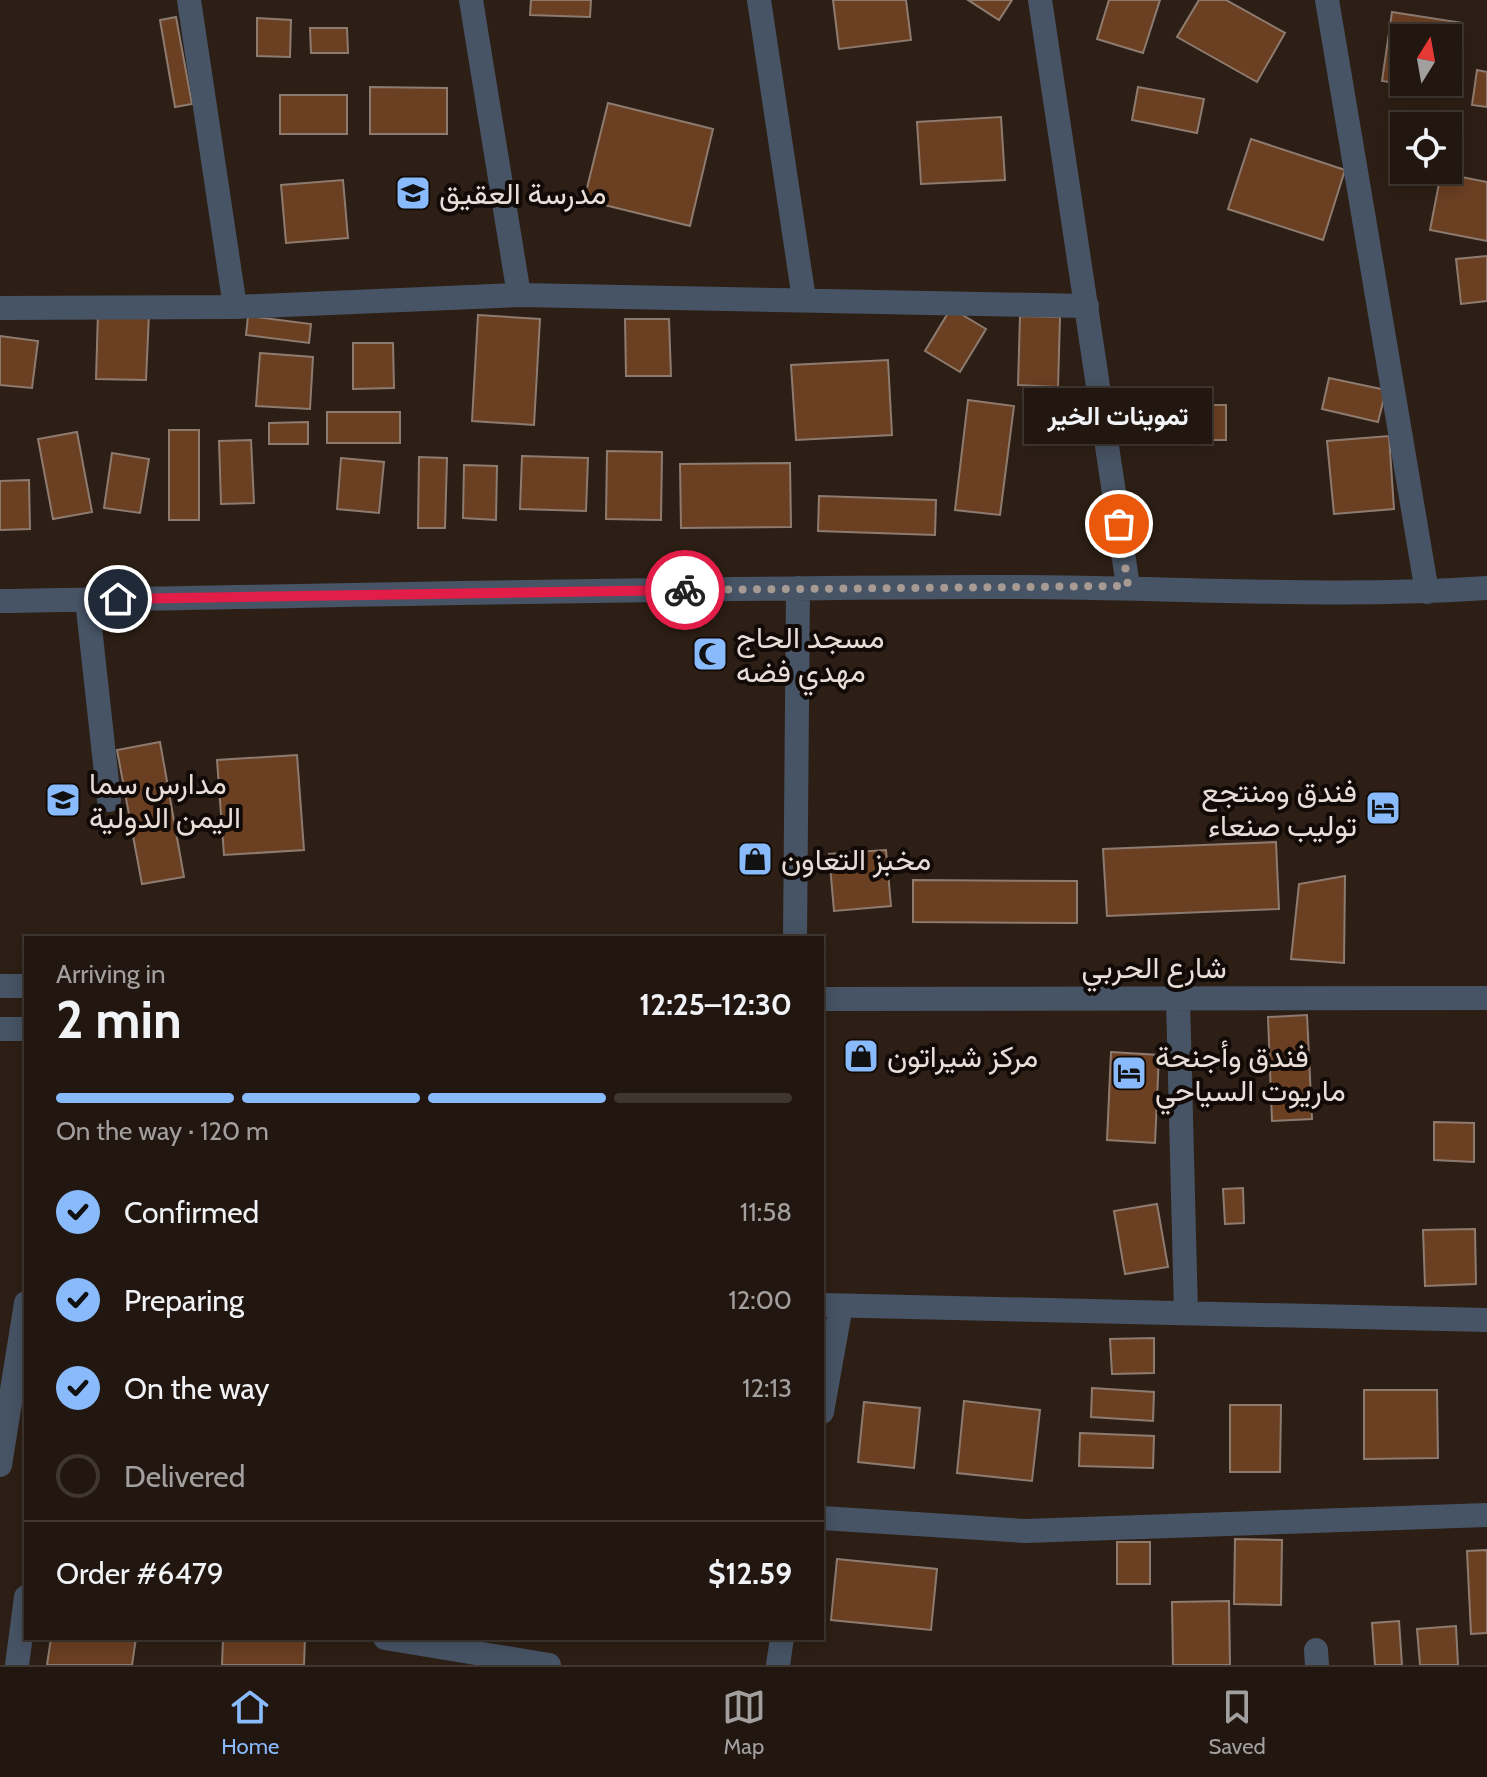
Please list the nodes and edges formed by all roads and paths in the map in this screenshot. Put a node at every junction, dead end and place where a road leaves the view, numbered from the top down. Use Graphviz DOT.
graph roads {
  1 [pos="189,0"];
  2 [pos="471,0"];
  3 [pos="759,0"];
  4 [pos="1040,0"];
  5 [pos="1327,0"];
  6 [pos="519,295"];
  7 [pos="804,299"];
  8 [pos="1087,306"];
  9 [pos="235,307"];
  10 [pos="0,308"];
  11 [pos="1128,586"];
  12 [pos="798,588"];
  13 [pos="1487,588"];
  14 [pos="1427,592"];
  15 [pos="87,600"];
  16 [pos="0,601"];
  17 [pos="109,800"];
  18 [pos="795,936"];
  19 [pos="0,986"];
  20 [pos="24,986"];
  21 [pos="1487,998"];
  22 [pos="824,999"];
  23 [pos="1178,999"];
  24 [pos="0,1029"];
  25 [pos="24,1029"];
  26 [pos="831,1305"];
  27 [pos="1186,1313"];
  28 [pos="24,1315"];
  29 [pos="1487,1320"];
  30 [pos="824,1388"];
  31 [pos="0,1465"];
  32 [pos="1487,1515"];
  33 [pos="824,1518"];
  34 [pos="24,1612"];
  35 [pos="397,1640"];
  36 [pos="782,1640"];
  37 [pos="17,1665"];
  38 [pos="549,1665"];
  39 [pos="778,1665"];
  1 -- 9 [label="street"];
  2 -- 6 [label="street"];
  3 -- 7 [label="street"];
  4 -- 8 [label="street"];
  5 -- 14 [label="street"];
  6 -- 7 [label="street"];
  6 -- 9 [label="street"];
  7 -- 8 [label="street"];
  8 -- 11 [label="street"];
  9 -- 10 [label="street"];
  11 -- 12 [label="street"];
  11 -- 14 [label="street"];
  12 -- 15 [label="street"];
  12 -- 18 [label="street"];
  13 -- 14 [label="street"];
  15 -- 16 [label="street"];
  15 -- 17 [label="street"];
  19 -- 20 [label="street"];
  21 -- 23 [label="street, شارع الحربي"];
  22 -- 23 [label="street, شارع الحربي"];
  23 -- 27 [label="street"];
  24 -- 25 [label="street"];
  26 -- 27 [label="street"];
  26 -- 30 [label="street"];
  27 -- 29 [label="street"];
  28 -- 31 [label="street"];
  32 -- 33 [label="street"];
  34 -- 37 [label="street"];
  35 -- 38 [label="street"];
  36 -- 39 [label="street"];
}
